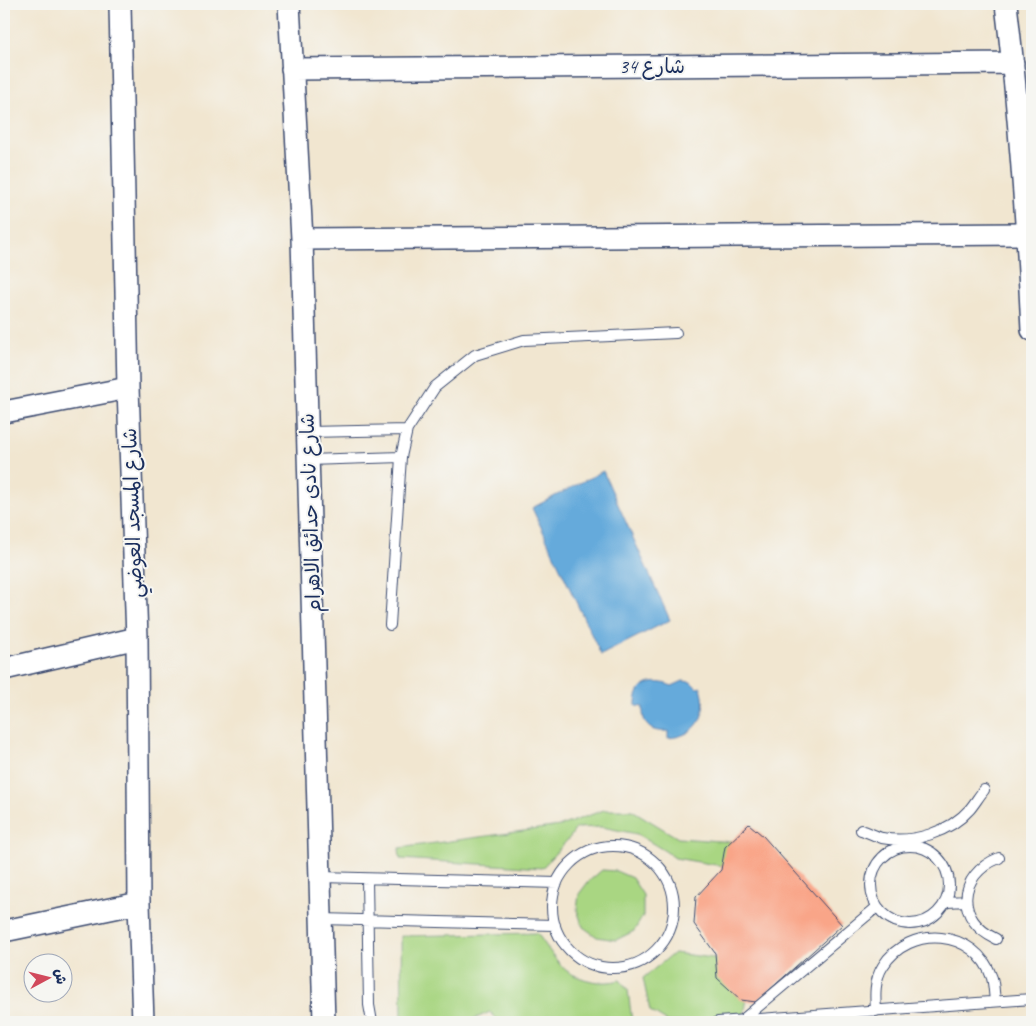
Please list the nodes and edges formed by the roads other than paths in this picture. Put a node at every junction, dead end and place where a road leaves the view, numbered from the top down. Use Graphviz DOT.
graph roads {
  1 [pos="120,4"];
  2 [pos="289,4"];
  3 [pos="1006,4"];
  4 [pos="1013,63"];
  5 [pos="292,69"];
  6 [pos="1030,234"];
  7 [pos="302,239"];
  8 [pos="1032,330"];
  9 [pos="676,333"];
  10 [pos="128,388"];
  11 [pos="4,412"];
  12 [pos="407,430"];
  13 [pos="308,432"];
  14 [pos="400,457"];
  15 [pos="308,460"];
  16 [pos="390,625"];
  17 [pos="137,638"];
  18 [pos="4,669"];
  19 [pos="984,790"];
  20 [pos="861,830"];
  21 [pos="906,843"];
  22 [pos="999,858"];
  23 [pos="320,877"];
  24 [pos="368,878"];
  25 [pos="557,883"];
  26 [pos="139,902"];
  27 [pos="946,902"];
  28 [pos="966,902"];
  29 [pos="877,907"];
  30 [pos="321,920"];
  31 [pos="368,920"];
  32 [pos="555,925"];
  33 [pos="915,925"];
  34 [pos="4,931"];
  35 [pos="916,939"];
  36 [pos="996,939"];
  37 [pos="1032,999"];
  38 [pos="995,1001"];
  39 [pos="876,1011"];
  40 [pos="825,1018"];
  41 [pos="741,1021"];
  42 [pos="143,1022"];
  43 [pos="324,1022"];
  44 [pos="372,1022"];
  45 [pos="718,1022"];
  1 -- 10 [label="street, شارع المسجد العوضي"];
  2 -- 5 [label="street, شارع نادى حدائق الاهرام"];
  3 -- 4 [label="street"];
  4 -- 5 [label="street, شارع 34"];
  4 -- 6 [label="street"];
  5 -- 7 [label="street, شارع نادى حدائق الاهرام"];
  6 -- 7 [label="street"];
  6 -- 8 [label="street"];
  7 -- 13 [label="street, شارع نادى حدائق الاهرام"];
  9 -- 12 [label="lane"];
  10 -- 11 [label="street"];
  10 -- 17 [label="street, شارع المسجد العوضي"];
  12 -- 13 [label="lane"];
  12 -- 14 [label="lane"];
  13 -- 15 [label="street, شارع نادى حدائق الاهرام"];
  14 -- 15 [label="lane"];
  14 -- 16 [label="lane"];
  15 -- 23 [label="street, شارع نادى حدائق الاهرام"];
  17 -- 18 [label="street"];
  17 -- 26 [label="street, شارع المسجد العوضي"];
  19 -- 21 [label="lane"];
  20 -- 21 [label="lane"];
  21 -- 27 [label="lane"];
  21 -- 29 [label="lane"];
  22 -- 28 [label="lane"];
  23 -- 24 [label="lane"];
  23 -- 30 [label="street, شارع نادى حدائق الاهرام"];
  24 -- 25 [label="lane"];
  24 -- 31 [label="lane"];
  25 -- 32 [label="lane"];
  25 -- 32 [label="lane"];
  26 -- 34 [label="street"];
  26 -- 42 [label="street, شارع المسجد العوضي"];
  27 -- 28 [label="lane"];
  27 -- 33 [label="lane"];
  28 -- 36 [label="lane"];
  29 -- 33 [label="lane"];
  29 -- 41 [label="lane"];
  30 -- 31 [label="lane"];
  30 -- 43 [label="street, شارع نادى حدائق الاهرام"];
  31 -- 32 [label="lane"];
  31 -- 44 [label="lane"];
  33 -- 35 [label="lane"];
  35 -- 38 [label="lane"];
  35 -- 39 [label="lane"];
  37 -- 38 [label="lane"];
  38 -- 39 [label="lane"];
  39 -- 40 [label="lane"];
  40 -- 41 [label="lane"];
  41 -- 45 [label="lane"];
}
